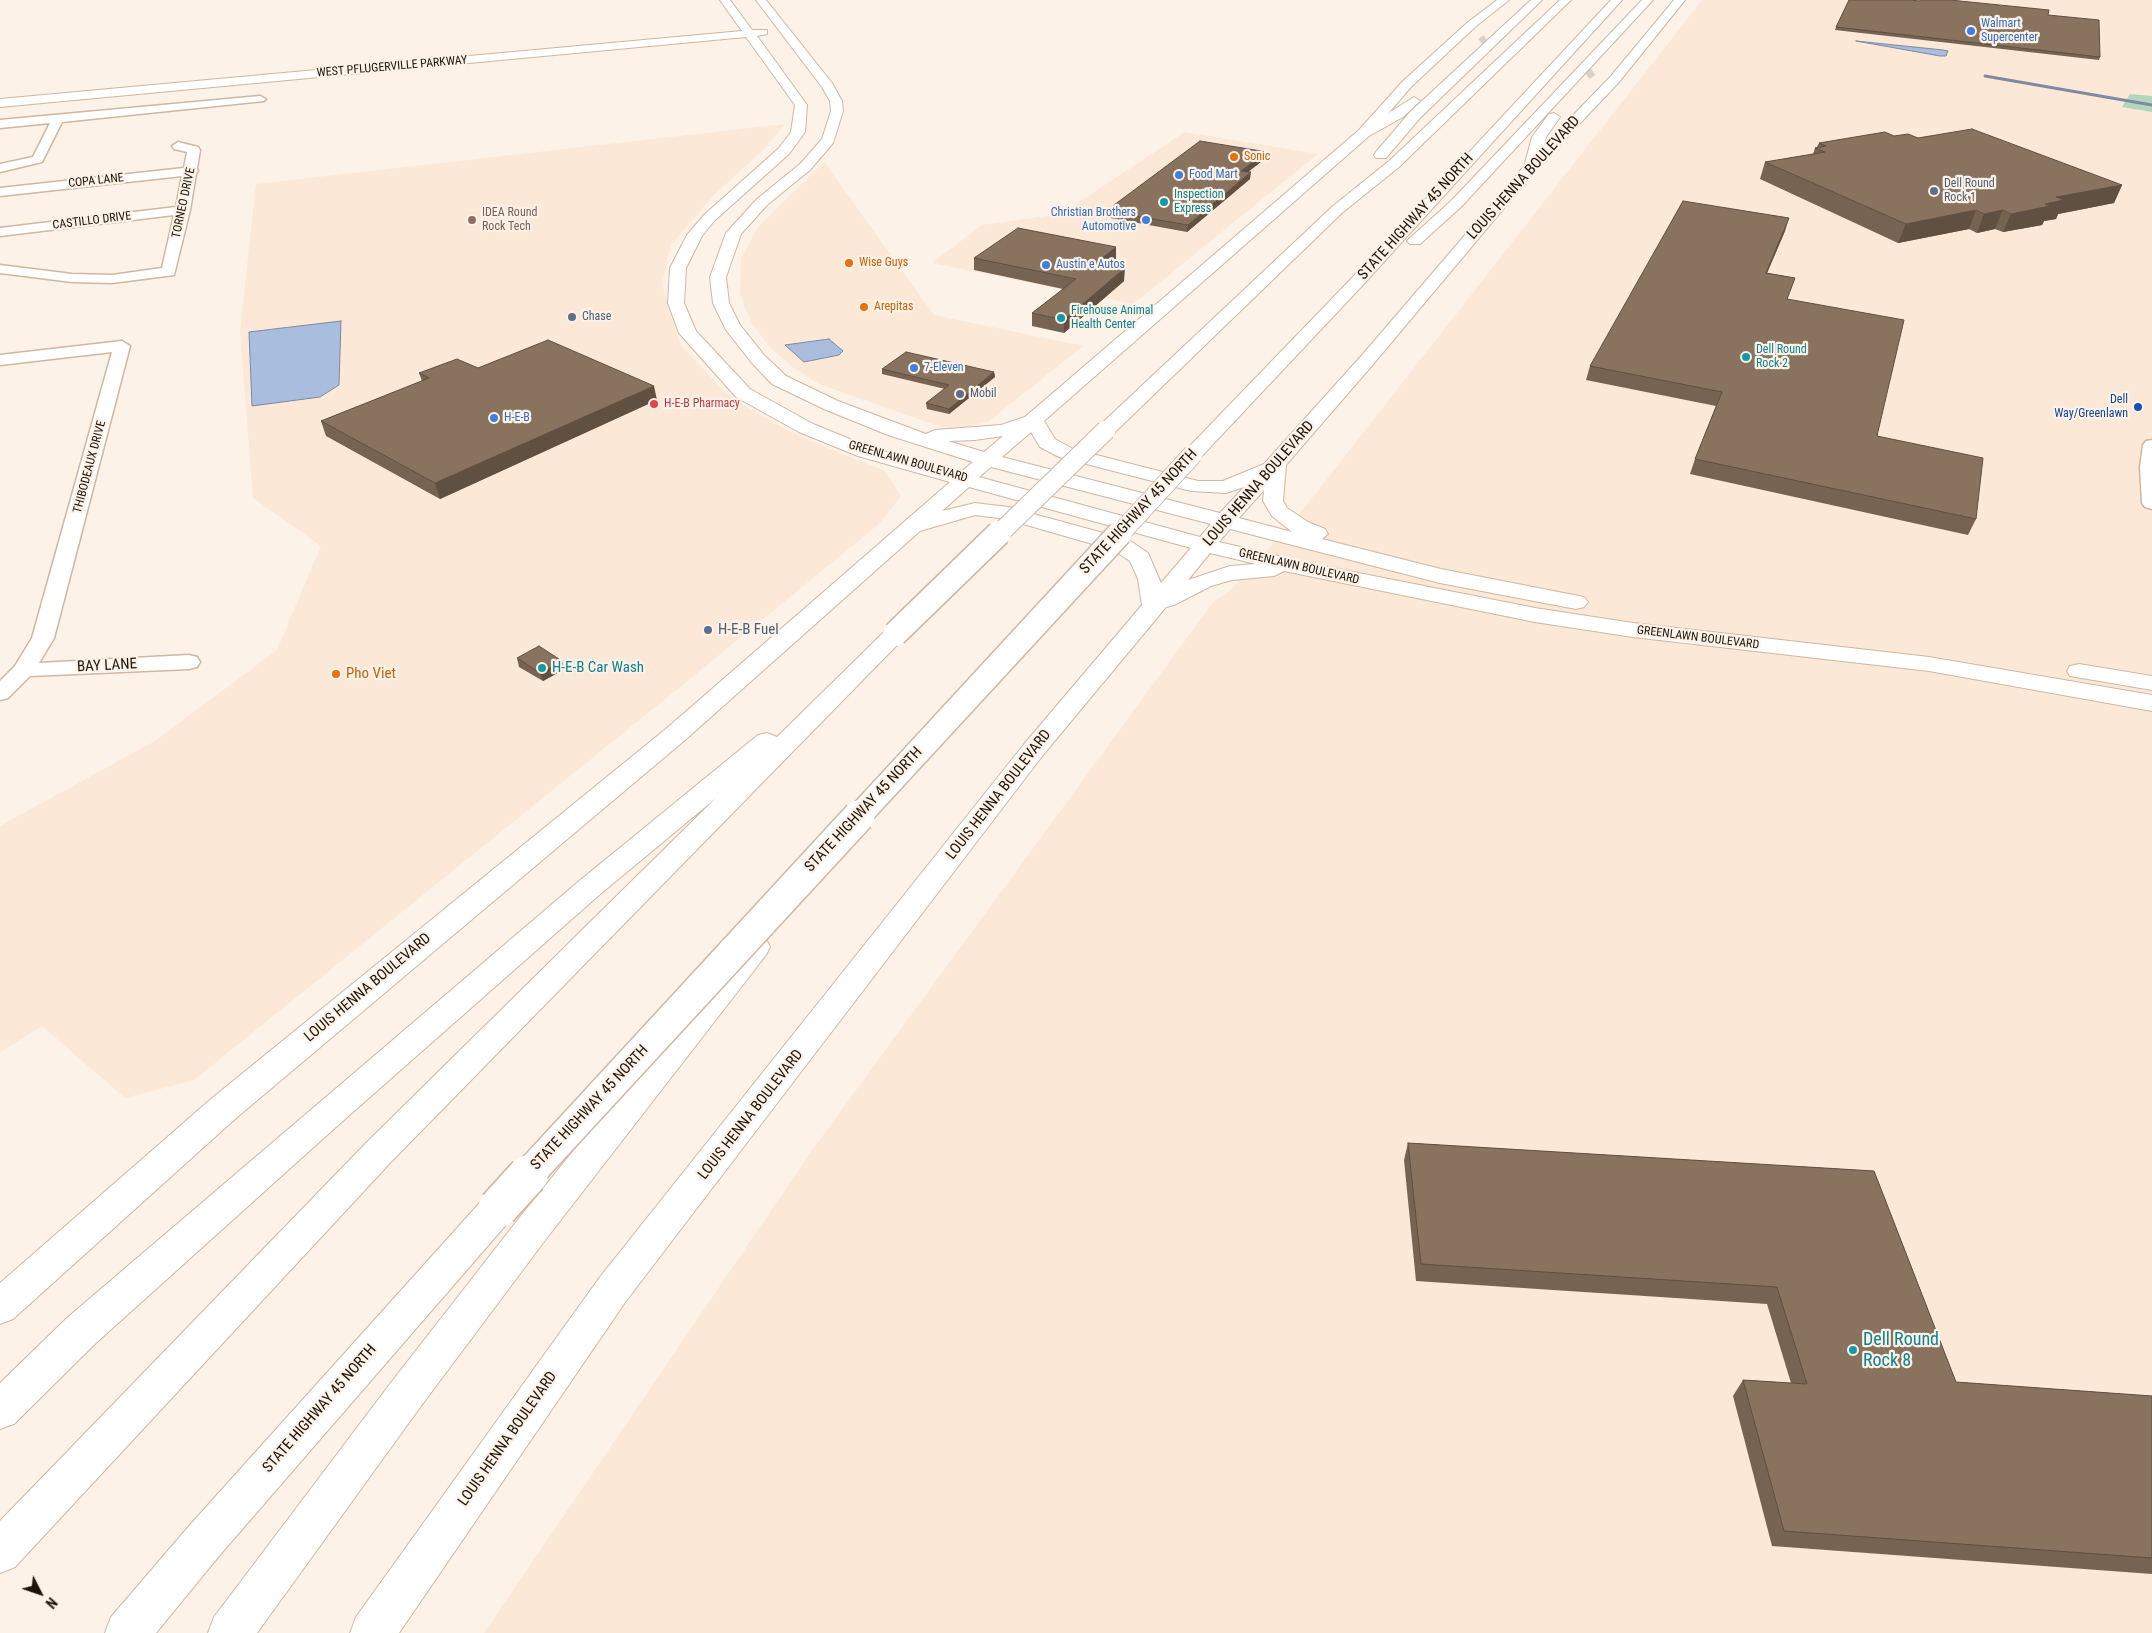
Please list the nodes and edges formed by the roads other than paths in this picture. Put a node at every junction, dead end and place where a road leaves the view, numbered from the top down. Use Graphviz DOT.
graph roads {
  1 [pos="726,0"];
  2 [pos="761,0"];
  3 [pos="1504,0"];
  4 [pos="1537,0"];
  5 [pos="1566,0"];
  6 [pos="1616,0"];
  7 [pos="1648,0"];
  8 [pos="1680,0"];
  9 [pos="1529,3"];
  10 [pos="781,28"];
  11 [pos="746,31"];
  12 [pos="387,64"];
  13 [pos="263,78"];
  14 [pos="0,97"];
  15 [pos="0,102"];
  16 [pos="58,118"];
  17 [pos="0,124"];
  18 [pos="1364,133"];
  19 [pos="178,146"];
  20 [pos="1531,167"];
  21 [pos="0,168"];
  22 [pos="192,171"];
  23 [pos="748,182"];
  24 [pos="784,184"];
  25 [pos="0,192"];
  26 [pos="1338,209"];
  27 [pos="183,210"];
  28 [pos="0,232"];
  29 [pos="0,269"];
  30 [pos="1355,284"];
  31 [pos="0,360"];
  32 [pos="1034,420"];
  33 [pos="895,431"];
  34 [pos="2152,445"];
  35 [pos="865,452"];
  36 [pos="988,460"];
  37 [pos="1276,465"];
  38 [pos="965,479"];
  39 [pos="2152,503"];
  40 [pos="1225,521"];
  41 [pos="904,533"];
  42 [pos="1205,544"];
  43 [pos="1374,557"];
  44 [pos="1308,570"];
  45 [pos="1154,607"];
  46 [pos="1606,607"];
  47 [pos="1535,615"];
  48 [pos="895,634"];
  49 [pos="189,662"];
  50 [pos="24,670"];
  51 [pos="2152,683"];
  52 [pos="0,693"];
  53 [pos="2152,703"];
  54 [pos="863,811"];
  55 [pos="0,1307"];
  56 [pos="0,1410"];
  57 [pos="0,1552"];
  58 [pos="127,1633"];
  59 [pos="230,1633"];
  60 [pos="372,1633"];
  1 -- 11 [label="main road, GREENLAWN BOULEVARD"];
  2 -- 10 [label="main road, GREENLAWN BOULEVARD"];
  3 -- 18 [label="main road, LOUIS HENNA BOULEVARD"];
  4 -- 26 [label="main road"];
  5 -- 26 [label="main road"];
  6 -- 30 [label="main road, STATE HIGHWAY 45 NORTH"];
  7 -- 20 [label="main road"];
  7 -- 30 [label="main road"];
  8 -- 20 [label="main road, LOUIS HENNA BOULEVARD"];
  9 -- 18 [label="main road"];
  10 -- 11 [label="main road, WEST PFLUGERVILLE PARKWAY"];
  10 -- 24 [label="main road, GREENLAWN BOULEVARD"];
  11 -- 12 [label="main road, WEST PFLUGERVILLE PARKWAY"];
  11 -- 23 [label="main road, GREENLAWN BOULEVARD"];
  12 -- 13 [label="main road, WEST PFLUGERVILLE PARKWAY"];
  12 -- 14 [label="main road, WEST PFLUGERVILLE PARKWAY"];
  13 -- 15 [label="main road, WEST PFLUGERVILLE PARKWAY"];
  13 -- 16 [label="street"];
  16 -- 17 [label="street"];
  16 -- 21 [label="street"];
  18 -- 32 [label="main road, LOUIS HENNA BOULEVARD"];
  19 -- 22 [label="street, TORNEO DRIVE"];
  20 -- 37 [label="main road, LOUIS HENNA BOULEVARD"];
  22 -- 25 [label="street, COPA LANE"];
  22 -- 27 [label="street, TORNEO DRIVE"];
  23 -- 24 [label="main road"];
  23 -- 35 [label="main road, GREENLAWN BOULEVARD"];
  24 -- 33 [label="main road, GREENLAWN BOULEVARD"];
  26 -- 48 [label="main road, bridge"];
  27 -- 28 [label="street, CASTILLO DRIVE"];
  27 -- 29 [label="street, TORNEO DRIVE"];
  30 -- 54 [label="main road, STATE HIGHWAY 45 NORTH, bridge"];
  31 -- 50 [label="street, THIBODEAUX DRIVE"];
  32 -- 33 [label="main road"];
  32 -- 36 [label="main road, LOUIS HENNA BOULEVARD"];
  32 -- 37 [label="main road"];
  33 -- 36 [label="main road, GREENLAWN BOULEVARD"];
  34 -- 39 [label="street"];
  35 -- 38 [label="main road, GREENLAWN BOULEVARD"];
  35 -- 41 [label="main road"];
  36 -- 38 [label="main road, LOUIS HENNA BOULEVARD"];
  36 -- 40 [label="main road, GREENLAWN BOULEVARD"];
  37 -- 40 [label="main road, LOUIS HENNA BOULEVARD"];
  37 -- 43 [label="main road"];
  38 -- 41 [label="main road, LOUIS HENNA BOULEVARD"];
  38 -- 42 [label="main road, GREENLAWN BOULEVARD"];
  40 -- 42 [label="main road, LOUIS HENNA BOULEVARD"];
  40 -- 43 [label="main road, GREENLAWN BOULEVARD"];
  41 -- 45 [label="main road"];
  41 -- 55 [label="main road, LOUIS HENNA BOULEVARD"];
  42 -- 44 [label="main road, GREENLAWN BOULEVARD"];
  42 -- 45 [label="main road, LOUIS HENNA BOULEVARD"];
  43 -- 46 [label="main road, GREENLAWN BOULEVARD"];
  44 -- 45 [label="main road"];
  44 -- 47 [label="main road, GREENLAWN BOULEVARD"];
  45 -- 60 [label="main road, LOUIS HENNA BOULEVARD"];
  46 -- 47 [label="main road"];
  46 -- 51 [label="main road, GREENLAWN BOULEVARD"];
  47 -- 53 [label="main road, GREENLAWN BOULEVARD"];
  48 -- 56 [label="main road"];
  48 -- 57 [label="main road"];
  49 -- 50 [label="street, BAY LANE"];
  50 -- 52 [label="street, THIBODEAUX DRIVE"];
  54 -- 58 [label="main road, STATE HIGHWAY 45 NORTH, bridge"];
  54 -- 59 [label="main road, bridge"];
}
